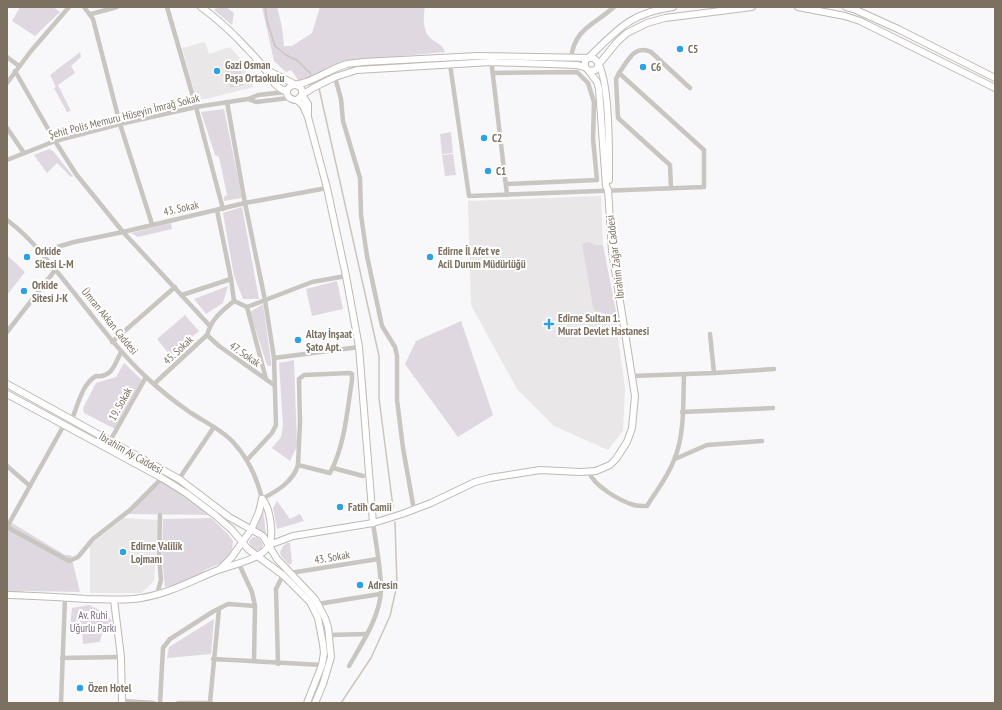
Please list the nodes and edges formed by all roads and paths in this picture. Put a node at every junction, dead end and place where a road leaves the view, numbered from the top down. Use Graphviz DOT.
graph roads {
  1 [pos="69,7"];
  2 [pos="84,7"];
  3 [pos="117,7"];
  4 [pos="167,7"];
  5 [pos="201,7"];
  6 [pos="614,7"];
  7 [pos="673,7"];
  8 [pos="752,7"];
  9 [pos="798,7"];
  10 [pos="846,7"];
  11 [pos="91,14"];
  12 [pos="7,57"];
  13 [pos="571,58"];
  14 [pos="590,58"];
  15 [pos="491,59"];
  16 [pos="450,64"];
  17 [pos="599,64"];
  18 [pos="19,66"];
  19 [pos="264,68"];
  20 [pos="587,70"];
  21 [pos="15,71"];
  22 [pos="493,73"];
  23 [pos="619,73"];
  24 [pos="335,77"];
  25 [pos="995,78"];
  26 [pos="7,84"];
  27 [pos="296,85"];
  28 [pos="690,88"];
  29 [pos="995,88"];
  30 [pos="288,95"];
  31 [pos="302,95"];
  32 [pos="297,100"];
  33 [pos="227,102"];
  34 [pos="196,107"];
  35 [pos="308,117"];
  36 [pos="607,118"];
  37 [pos="618,118"];
  38 [pos="120,124"];
  39 [pos="7,128"];
  40 [pos="55,141"];
  41 [pos="24,153"];
  42 [pos="7,160"];
  43 [pos="507,184"];
  44 [pos="327,188"];
  45 [pos="671,188"];
  46 [pos="608,190"];
  47 [pos="507,195"];
  48 [pos="245,203"];
  49 [pos="223,209"];
  50 [pos="217,210"];
  51 [pos="7,220"];
  52 [pos="152,224"];
  53 [pos="123,232"];
  54 [pos="40,252"];
  55 [pos="56,270"];
  56 [pos="346,276"];
  57 [pos="231,279"];
  58 [pos="175,287"];
  59 [pos="182,295"];
  60 [pos="265,300"];
  61 [pos="234,301"];
  62 [pos="246,307"];
  63 [pos="210,326"];
  64 [pos="7,332"];
  65 [pos="710,334"];
  66 [pos="207,335"];
  67 [pos="112,342"];
  68 [pos="359,347"];
  69 [pos="121,352"];
  70 [pos="274,358"];
  71 [pos="774,369"];
  72 [pos="714,373"];
  73 [pos="684,374"];
  74 [pos="632,376"];
  75 [pos="146,377"];
  76 [pos="266,379"];
  77 [pos="7,384"];
  78 [pos="154,384"];
  79 [pos="274,385"];
  80 [pos="7,395"];
  81 [pos="773,408"];
  82 [pos="682,412"];
  83 [pos="72,419"];
  84 [pos="64,425"];
  85 [pos="214,427"];
  86 [pos="110,441"];
  87 [pos="762,441"];
  88 [pos="247,460"];
  89 [pos="675,460"];
  90 [pos="298,465"];
  91 [pos="7,466"];
  92 [pos="333,468"];
  93 [pos="588,472"];
  94 [pos="363,476"];
  95 [pos="162,478"];
  96 [pos="179,479"];
  97 [pos="30,486"];
  98 [pos="262,499"];
  99 [pos="414,510"];
  100 [pos="160,515"];
  101 [pos="373,523"];
  102 [pos="7,527"];
  103 [pos="251,530"];
  104 [pos="243,543"];
  105 [pos="269,545"];
  106 [pos="258,556"];
  107 [pos="378,559"];
  108 [pos="239,564"];
  109 [pos="219,570"];
  110 [pos="290,573"];
  111 [pos="283,575"];
  112 [pos="157,594"];
  113 [pos="380,594"];
  114 [pos="7,595"];
  115 [pos="65,598"];
  116 [pos="114,600"];
  117 [pos="318,604"];
  118 [pos="255,606"];
  119 [pos="219,609"];
  120 [pos="368,634"];
  121 [pos="330,635"];
  122 [pos="121,657"];
  123 [pos="62,658"];
  124 [pos="213,659"];
  125 [pos="254,661"];
  126 [pos="278,664"];
  127 [pos="322,665"];
  128 [pos="349,666"];
  129 [pos="122,702"];
  130 [pos="61,703"];
  131 [pos="154,703"];
  132 [pos="160,703"];
  133 [pos="178,703"];
  134 [pos="211,703"];
  135 [pos="307,703"];
  136 [pos="315,703"];
  1 -- 18 [label="street"];
  2 -- 11 [label="street"];
  3 -- 11 [label="street"];
  4 -- 34 [label="street"];
  5 -- 19 [label="main road"];
  6 -- 13 [label="street"];
  7 -- 14 [label="main road"];
  8 -- 17 [label="main road"];
  9 -- 29 [label="main road"];
  10 -- 25 [label="main road"];
  11 -- 38 [label="street"];
  12 -- 18 [label="street"];
  13 -- 14 [label="main road"];
  13 -- 15 [label="main road"];
  14 -- 17 [label="main road"];
  14 -- 20 [label="main road"];
  15 -- 16 [label="main road"];
  15 -- 20 [label="main road"];
  15 -- 22 [label="street"];
  15 -- 27 [label="main road"];
  16 -- 24 [label="main road"];
  16 -- 47 [label="street"];
  17 -- 20 [label="main road"];
  17 -- 36 [label="main road, İbrahim Zağar Caddesi"];
  18 -- 21 [label="street"];
  19 -- 27 [label="main road"];
  19 -- 30 [label="main road"];
  20 -- 46 [label="main road, İbrahim Zağar Caddesi"];
  21 -- 26 [label="street"];
  21 -- 40 [label="street"];
  22 -- 43 [label="street"];
  22 -- 43 [label="street"];
  23 -- 28 [label="street"];
  23 -- 37 [label="street"];
  23 -- 45 [label="street"];
  24 -- 31 [label="main road"];
  24 -- 99 [label="street"];
  27 -- 30 [label="main road"];
  27 -- 31 [label="main road"];
  30 -- 32 [label="main road"];
  30 -- 33 [label="street, Şehit Polis Memuru Hüseyin İmrağ Sokak"];
  31 -- 32 [label="main road"];
  31 -- 35 [label="main road"];
  32 -- 35 [label="main road"];
  33 -- 34 [label="street, Şehit Polis Memuru Hüseyin İmrağ Sokak"];
  33 -- 48 [label="street"];
  34 -- 38 [label="street, Şehit Polis Memuru Hüseyin İmrağ Sokak"];
  34 -- 49 [label="street"];
  35 -- 44 [label="main road"];
  36 -- 37 [label="street"];
  36 -- 46 [label="main road, İbrahim Zağar Caddesi"];
  37 -- 45 [label="street"];
  38 -- 40 [label="street, Şehit Polis Memuru Hüseyin İmrağ Sokak"];
  38 -- 52 [label="street"];
  39 -- 41 [label="street"];
  40 -- 41 [label="street, Şehit Polis Memuru Hüseyin İmrağ Sokak"];
  40 -- 53 [label="street"];
  41 -- 42 [label="street, Şehit Polis Memuru Hüseyin İmrağ Sokak"];
  43 -- 47 [label="street"];
  44 -- 48 [label="street, 43. Sokak"];
  44 -- 56 [label="main road"];
  45 -- 46 [label="street"];
  46 -- 47 [label="street"];
  46 -- 74 [label="main road, İbrahim Zağar Caddesi"];
  48 -- 49 [label="street, 43. Sokak"];
  48 -- 60 [label="street"];
  49 -- 50 [label="street, 43. Sokak"];
  50 -- 52 [label="street, 43. Sokak"];
  50 -- 57 [label="street"];
  51 -- 54 [label="street, Ümran Akkan Caddesi"];
  52 -- 53 [label="street, 43. Sokak"];
  53 -- 54 [label="street, 43. Sokak"];
  53 -- 58 [label="street"];
  54 -- 55 [label="street, Ümran Akkan Caddesi"];
  55 -- 64 [label="street"];
  55 -- 67 [label="street, Ümran Akkan Caddesi"];
  56 -- 60 [label="street"];
  56 -- 68 [label="main road"];
  57 -- 59 [label="street"];
  57 -- 61 [label="street"];
  58 -- 59 [label="street"];
  58 -- 67 [label="street"];
  59 -- 63 [label="street"];
  60 -- 62 [label="street"];
  60 -- 70 [label="street"];
  61 -- 62 [label="street"];
  61 -- 63 [label="street, 45. Sokak"];
  62 -- 76 [label="street"];
  63 -- 66 [label="street, 45. Sokak"];
  65 -- 72 [label="street"];
  66 -- 76 [label="street, 47. Sokak"];
  66 -- 78 [label="street, 45. Sokak"];
  67 -- 69 [label="street, Ümran Akkan Caddesi"];
  68 -- 70 [label="street"];
  68 -- 101 [label="main road"];
  69 -- 75 [label="street, Ümran Akkan Caddesi"];
  69 -- 83 [label="street"];
  70 -- 79 [label="street"];
  71 -- 72 [label="street"];
  72 -- 73 [label="street"];
  73 -- 74 [label="street"];
  73 -- 82 [label="street"];
  74 -- 93 [label="main road, İbrahim Zağar Caddesi"];
  75 -- 78 [label="street, Ümran Akkan Caddesi"];
  75 -- 86 [label="street, 19. Sokak"];
  76 -- 79 [label="street, 47. Sokak"];
  77 -- 83 [label="main road, İbrahim Ay Caddesi"];
  78 -- 85 [label="street, Ümran Akkan Caddesi"];
  79 -- 88 [label="street"];
  80 -- 84 [label="main road, İbrahim Ay Caddesi"];
  81 -- 82 [label="street"];
  82 -- 89 [label="street"];
  83 -- 86 [label="main road, İbrahim Ay Caddesi"];
  84 -- 95 [label="main road, İbrahim Ay Caddesi"];
  84 -- 97 [label="street"];
  85 -- 88 [label="street, Ümran Akkan Caddesi"];
  85 -- 96 [label="street"];
  86 -- 96 [label="main road, İbrahim Ay Caddesi"];
  87 -- 89 [label="street"];
  88 -- 98 [label="street, Ümran Akkan Caddesi"];
  89 -- 93 [label="street"];
  90 -- 92 [label="street"];
  90 -- 92 [label="street"];
  90 -- 98 [label="street"];
  91 -- 97 [label="street"];
  92 -- 94 [label="street"];
  93 -- 99 [label="main road, İbrahim Zağar Caddesi"];
  95 -- 102 [label="street"];
  95 -- 104 [label="main road, İbrahim Ay Caddesi"];
  96 -- 103 [label="main road, İbrahim Ay Caddesi"];
  97 -- 102 [label="street"];
  98 -- 103 [label="main road"];
  98 -- 105 [label="main road"];
  99 -- 101 [label="main road, İbrahim Zağar Caddesi"];
  100 -- 112 [label="street"];
  101 -- 105 [label="main road, İbrahim Zağar Caddesi"];
  101 -- 107 [label="street"];
  103 -- 104 [label="main road"];
  103 -- 105 [label="main road, İbrahim Ay Caddesi"];
  104 -- 106 [label="main road, İbrahim Ay Caddesi"];
  104 -- 109 [label="main road"];
  105 -- 106 [label="main road"];
  105 -- 110 [label="main road, İbrahim Ay Caddesi"];
  106 -- 108 [label="main road"];
  106 -- 111 [label="main road"];
  107 -- 110 [label="street, 43. Sokak"];
  107 -- 113 [label="street"];
  108 -- 109 [label="main road"];
  108 -- 118 [label="street"];
  109 -- 112 [label="main road"];
  110 -- 117 [label="main road, İbrahim Ay Caddesi"];
  111 -- 126 [label="street"];
  111 -- 127 [label="main road"];
  112 -- 116 [label="main road"];
  113 -- 117 [label="street"];
  113 -- 120 [label="street"];
  114 -- 115 [label="main road"];
  115 -- 116 [label="main road"];
  115 -- 123 [label="street"];
  116 -- 122 [label="main road"];
  117 -- 121 [label="main road, İbrahim Ay Caddesi"];
  118 -- 119 [label="street"];
  118 -- 125 [label="street"];
  119 -- 124 [label="street"];
  119 -- 132 [label="street"];
  120 -- 121 [label="street"];
  120 -- 128 [label="street"];
  121 -- 136 [label="main road, İbrahim Ay Caddesi"];
  122 -- 123 [label="street"];
  122 -- 129 [label="main road"];
  123 -- 130 [label="street"];
  124 -- 125 [label="street"];
  124 -- 134 [label="street"];
  125 -- 126 [label="street"];
  126 -- 127 [label="street"];
  127 -- 135 [label="main road"];
  129 -- 131 [label="street"];
  133 -- 134 [label="street"];
}
